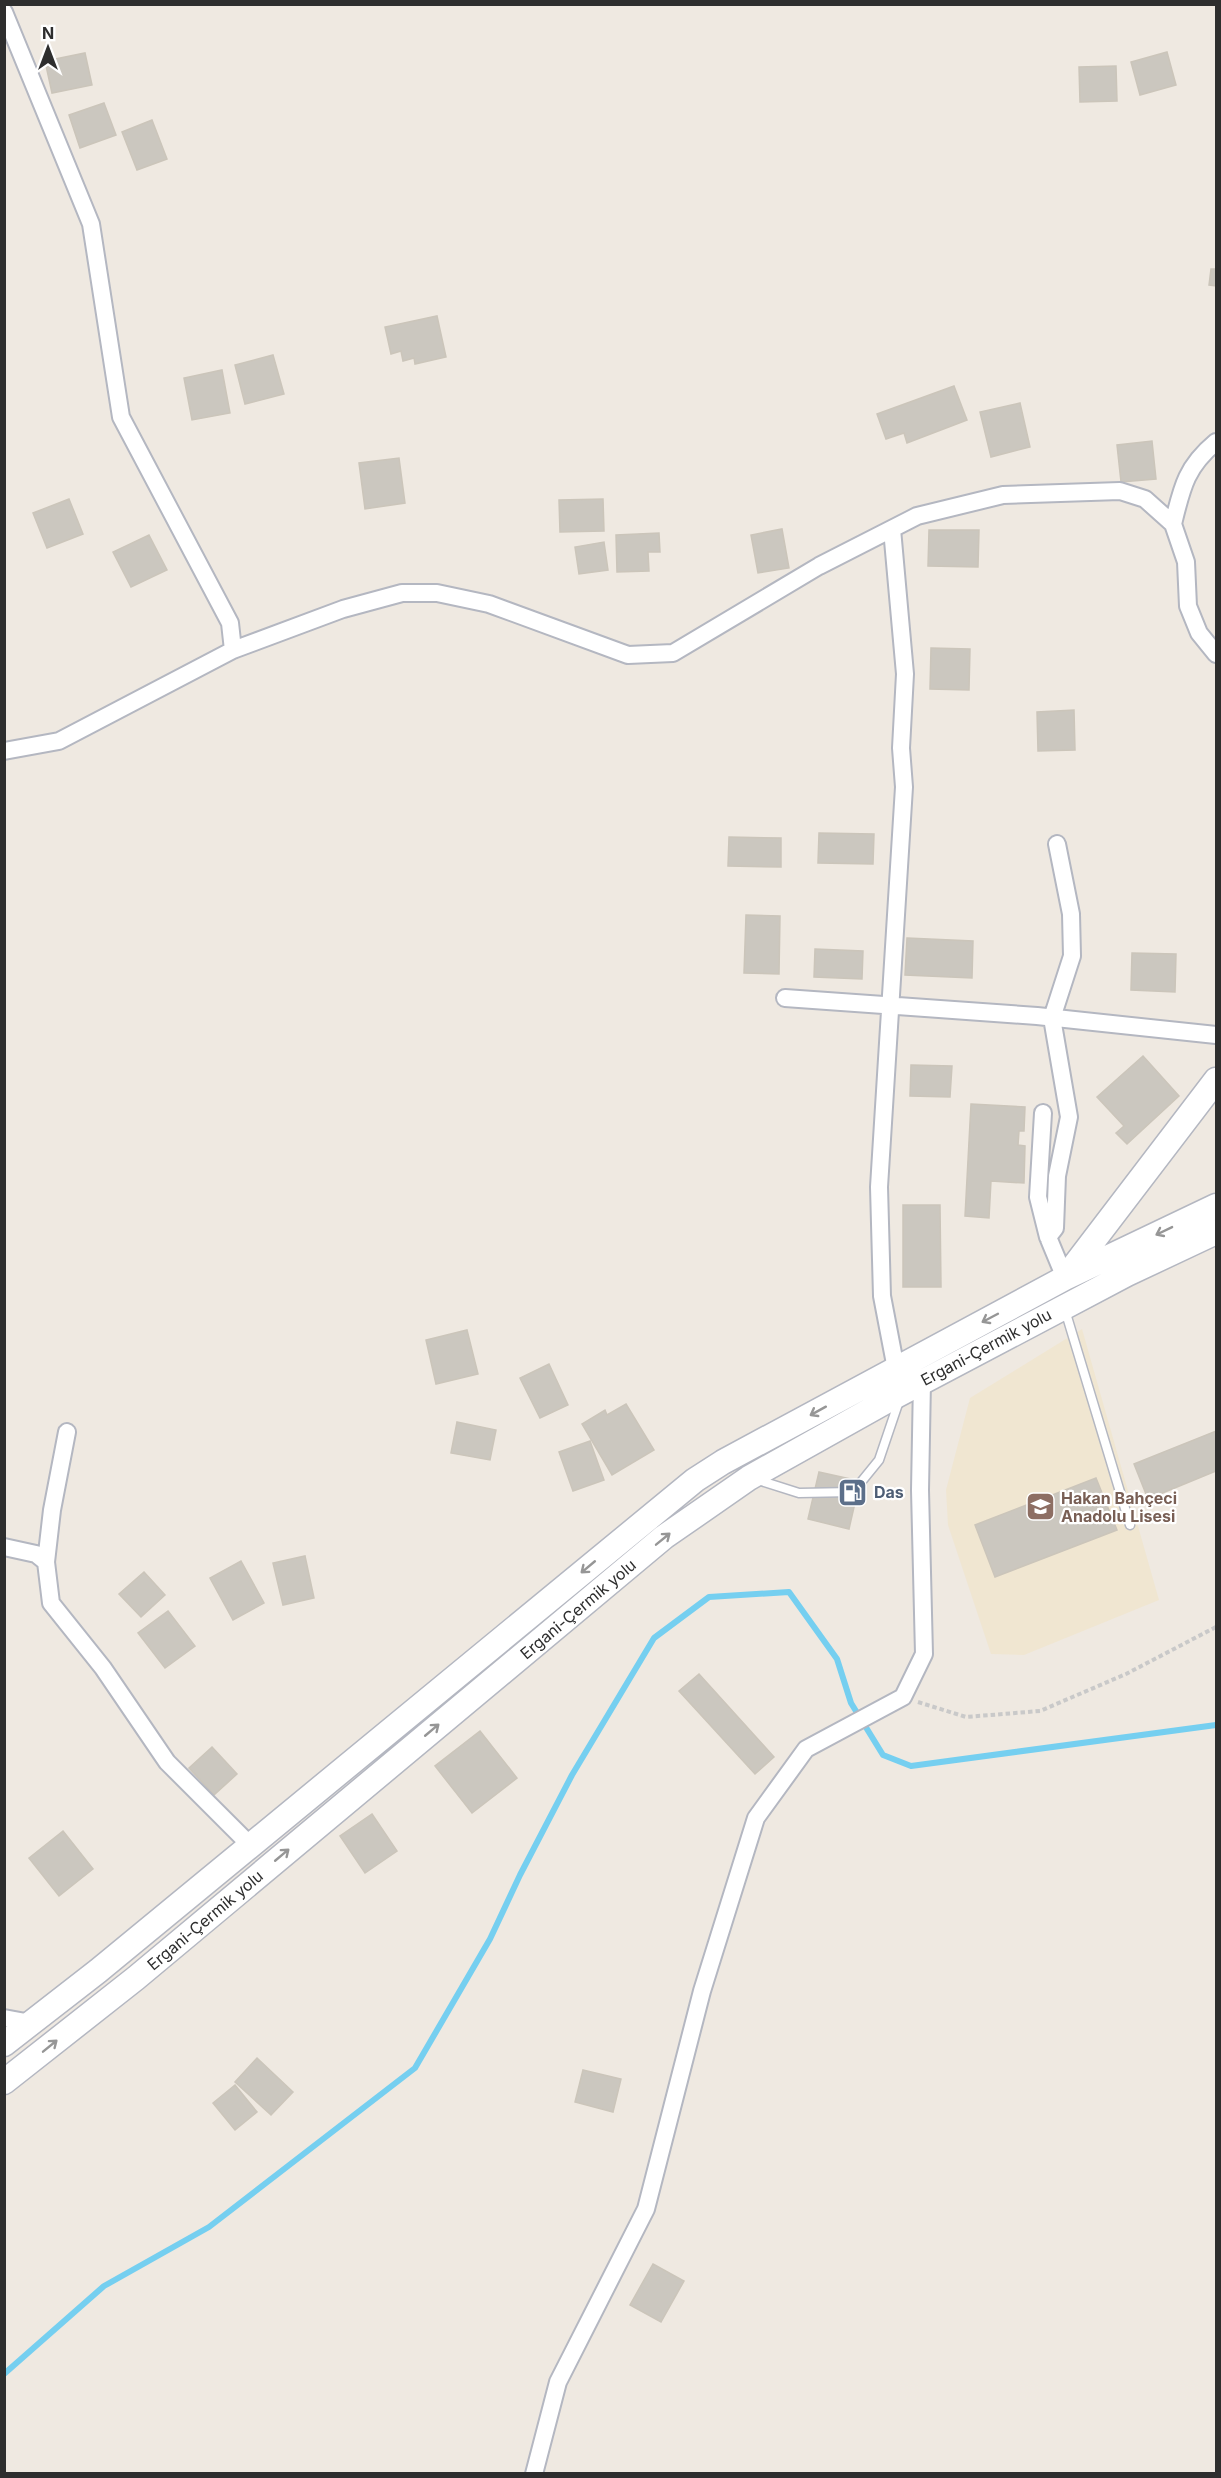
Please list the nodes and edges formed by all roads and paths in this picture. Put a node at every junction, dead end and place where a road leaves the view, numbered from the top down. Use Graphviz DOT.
graph roads {
  1 [pos="4,12"];
  2 [pos="1216,442"];
  3 [pos="1173,524"];
  4 [pos="892,529"];
  5 [pos="232,651"];
  6 [pos="1216,654"];
  7 [pos="4,751"];
  8 [pos="1057,844"];
  9 [pos="785,998"];
  10 [pos="890,1006"];
  11 [pos="1052,1018"];
  12 [pos="1216,1035"];
  13 [pos="1216,1080"];
  14 [pos="1043,1113"];
  15 [pos="1216,1206"];
  16 [pos="1216,1232"];
  17 [pos="1048,1237"];
  18 [pos="1065,1278"];
  19 [pos="1064,1306"];
  20 [pos="896,1369"];
  21 [pos="913,1386"];
  22 [pos="67,1432"];
  23 [pos="749,1478"];
  24 [pos="1130,1525"];
  25 [pos="4,1547"];
  26 [pos="46,1562"];
  27 [pos="1216,1627"];
  28 [pos="903,1698"];
  29 [pos="250,1845"];
  30 [pos="4,2018"];
  31 [pos="31,2023"];
  32 [pos="4,2044"];
  33 [pos="4,2082"];
  34 [pos="534,2474"];
  1 -- 5 [label="street"];
  2 -- 3 [label="street"];
  3 -- 4 [label="street"];
  3 -- 6 [label="street"];
  4 -- 5 [label="street"];
  4 -- 10 [label="street"];
  5 -- 7 [label="street"];
  8 -- 11 [label="street"];
  9 -- 10 [label="street"];
  10 -- 11 [label="street"];
  10 -- 20 [label="street"];
  11 -- 12 [label="street"];
  11 -- 17 [label="street"];
  13 -- 18 [label="main road"];
  14 -- 17 [label="street"];
  15 -- 18 [label="main road, Ergani-Çermik yolu, one-way"];
  16 -- 19 [label="main road, Ergani-Çermik yolu"];
  17 -- 18 [label="street"];
  18 -- 20 [label="main road, Ergani-Çermik yolu, one-way"];
  19 -- 21 [label="main road, Ergani-Çermik yolu"];
  19 -- 24 [label="lane"];
  20 -- 29 [label="main road, Ergani-Çermik yolu, one-way"];
  21 -- 23 [label="main road, Ergani-Çermik yolu"];
  21 -- 23 [label="lane"];
  21 -- 28 [label="street"];
  22 -- 26 [label="street"];
  33 -- 23 [label="main road, Ergani-Çermik yolu, one-way"];
  25 -- 26 [label="street"];
  26 -- 29 [label="street"];
  27 -- 28 [label="path"];
  28 -- 34 [label="street"];
  29 -- 31 [label="main road, Ergani-Çermik yolu"];
  30 -- 31 [label="street"];
  31 -- 32 [label="main road, Ergani-Çermik yolu"];
}
